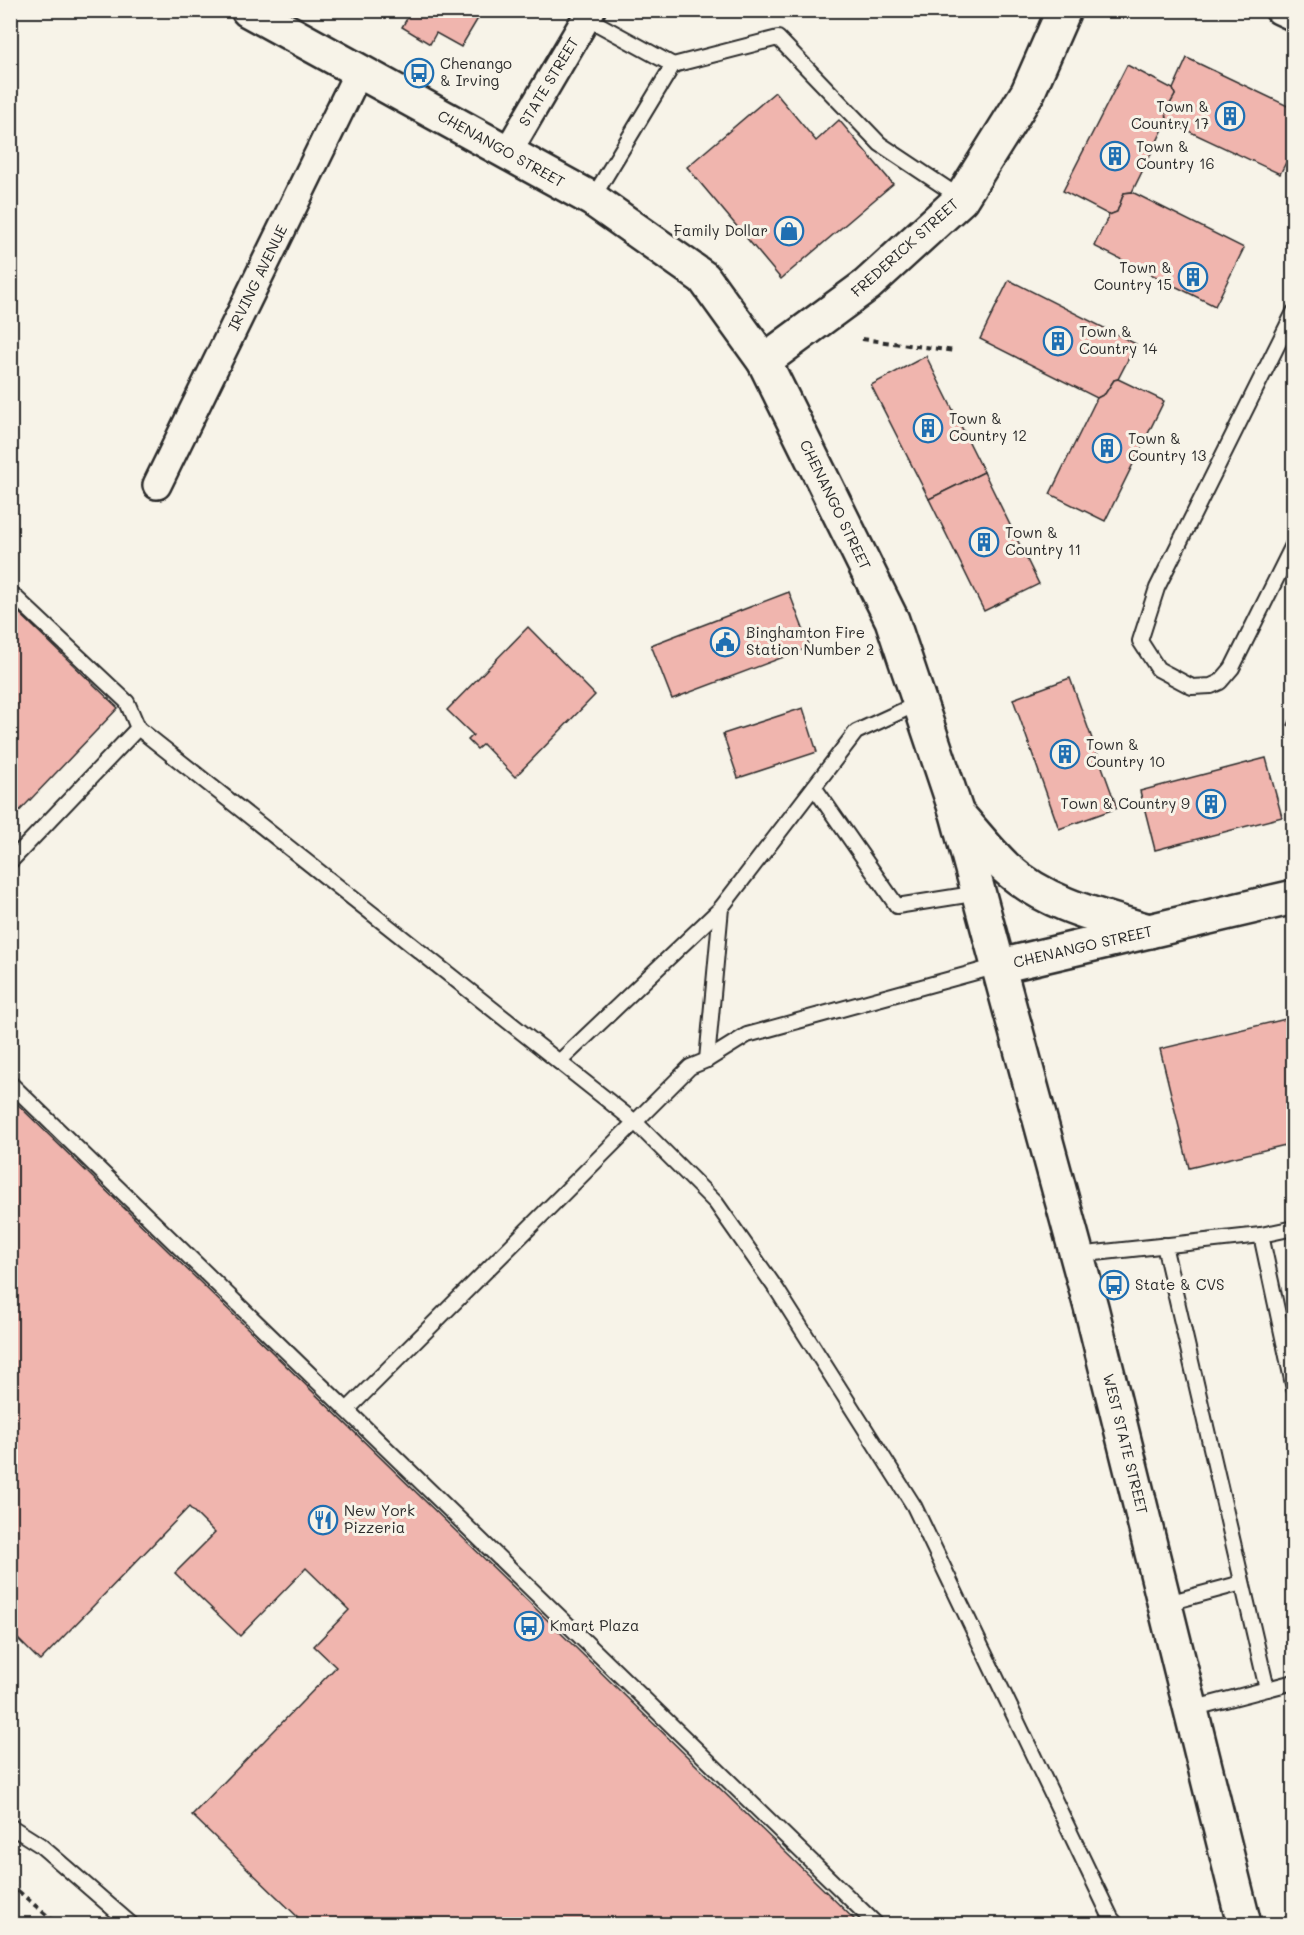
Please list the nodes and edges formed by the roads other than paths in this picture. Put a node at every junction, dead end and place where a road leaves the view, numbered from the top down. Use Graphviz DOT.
graph roads {
  1 [pos="248,10"];
  2 [pos="1064,10"];
  3 [pos="1279,10"];
  4 [pos="589,14"];
  5 [pos="1293,17"];
  6 [pos="673,65"];
  7 [pos="358,71"];
  8 [pos="507,153"];
  9 [pos="961,198"];
  10 [pos="592,199"];
  11 [pos="1293,312"];
  12 [pos="764,361"];
  13 [pos="157,485"];
  14 [pos="1293,543"];
  15 [pos="10,592"];
  16 [pos="919,703"];
  17 [pos="138,728"];
  18 [pos="814,787"];
  19 [pos="957,814"];
  20 [pos="10,862"];
  21 [pos="980,893"];
  22 [pos="1293,897"];
  23 [pos="721,908"];
  24 [pos="1151,932"];
  25 [pos="1000,966"];
  26 [pos="707,1060"];
  27 [pos="559,1062"];
  28 [pos="10,1083"];
  29 [pos="635,1122"];
  30 [pos="1293,1228"];
  31 [pos="1262,1235"];
  32 [pos="1164,1245"];
  33 [pos="1077,1255"];
  34 [pos="1293,1389"];
  35 [pos="347,1410"];
  36 [pos="1242,1583"];
  37 [pos="1164,1604"];
  38 [pos="1293,1682"];
  39 [pos="1267,1689"];
  40 [pos="1191,1709"];
  41 [pos="10,1826"];
  42 [pos="131,1924"];
  43 [pos="876,1924"];
  44 [pos="1116,1924"];
  45 [pos="1243,1924"];
  1 -- 7 [label="street, CHENANGO STREET"];
  2 -- 9 [label="street, FREDERICK STREET"];
  3 -- 5 [label="street"];
  4 -- 6 [label="lane"];
  4 -- 8 [label="street, STATE STREET"];
  6 -- 9 [label="lane"];
  6 -- 10 [label="lane"];
  7 -- 8 [label="street, CHENANGO STREET"];
  7 -- 13 [label="street, IRVING AVENUE"];
  8 -- 10 [label="street, CHENANGO STREET"];
  9 -- 12 [label="street, FREDERICK STREET"];
  10 -- 12 [label="street, CHENANGO STREET"];
  11 -- 14 [label="lane"];
  12 -- 16 [label="street, CHENANGO STREET"];
  15 -- 17 [label="lane"];
  16 -- 18 [label="lane"];
  16 -- 19 [label="street, CHENANGO STREET"];
  17 -- 20 [label="lane"];
  17 -- 27 [label="lane"];
  18 -- 21 [label="lane"];
  18 -- 23 [label="lane"];
  19 -- 21 [label="street, CHENANGO STREET"];
  19 -- 24 [label="street"];
  21 -- 25 [label="street, CHENANGO STREET"];
  22 -- 24 [label="street, CHENANGO STREET"];
  23 -- 26 [label="lane"];
  23 -- 27 [label="lane"];
  24 -- 25 [label="street, CHENANGO STREET"];
  25 -- 26 [label="lane"];
  25 -- 33 [label="street, WEST STATE STREET"];
  26 -- 29 [label="lane"];
  27 -- 29 [label="lane"];
  28 -- 35 [label="lane"];
  29 -- 35 [label="lane"];
  29 -- 44 [label="lane"];
  30 -- 31 [label="lane"];
  31 -- 32 [label="lane"];
  31 -- 34 [label="lane"];
  32 -- 33 [label="lane"];
  32 -- 36 [label="lane"];
  33 -- 37 [label="street, WEST STATE STREET"];
  35 -- 43 [label="lane"];
  36 -- 37 [label="lane"];
  36 -- 39 [label="lane"];
  37 -- 40 [label="street, WEST STATE STREET"];
  38 -- 39 [label="lane"];
  39 -- 40 [label="lane"];
  40 -- 45 [label="street, WEST STATE STREET"];
  41 -- 42 [label="lane"];
}
